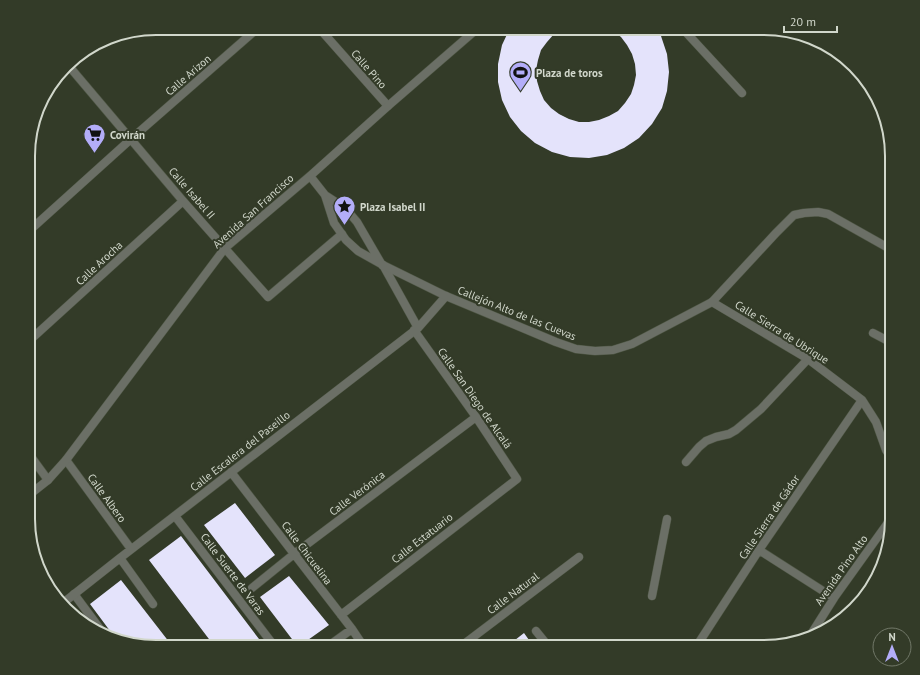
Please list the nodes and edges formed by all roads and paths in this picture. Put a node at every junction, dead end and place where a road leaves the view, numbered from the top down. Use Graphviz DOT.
graph roads {
  1 [pos="250,35"];
  2 [pos="325,35"];
  3 [pos="467,35"];
  4 [pos="688,35"];
  5 [pos="72,69"];
  6 [pos="742,93"];
  7 [pos="388,106"];
  8 [pos="131,139"];
  9 [pos="310,176"];
  10 [pos="325,195"];
  11 [pos="184,200"];
  12 [pos="35,226"];
  13 [pos="342,234"];
  14 [pos="885,246"];
  15 [pos="224,248"];
  16 [pos="383,265"];
  17 [pos="446,296"];
  18 [pos="712,302"];
  19 [pos="416,329"];
  20 [pos="873,333"];
  21 [pos="35,336"];
  22 [pos="885,339"];
  23 [pos="808,359"];
  24 [pos="862,400"];
  25 [pos="476,417"];
  26 [pos="885,447"];
  27 [pos="66,460"];
  28 [pos="35,462"];
  29 [pos="686,462"];
  30 [pos="231,472"];
  31 [pos="517,479"];
  32 [pos="48,480"];
  33 [pos="35,490"];
  34 [pos="174,516"];
  35 [pos="668,519"];
  36 [pos="885,527"];
  37 [pos="131,549"];
  38 [pos="759,550"];
  39 [pos="294,554"];
  40 [pos="579,557"];
  41 [pos="120,558"];
  42 [pos="252,588"];
  43 [pos="74,594"];
  44 [pos="652,596"];
  45 [pos="834,598"];
  46 [pos="66,600"];
  47 [pos="153,604"];
  48 [pos="340,615"];
  49 [pos="97,625"];
  50 [pos="352,629"];
  51 [pos="814,630"];
  52 [pos="536,631"];
  53 [pos="270,640"];
  54 [pos="337,640"];
  55 [pos="359,640"];
  56 [pos="469,640"];
  57 [pos="543,640"];
  58 [pos="701,640"];
  1 -- 8 [label="street, Calle Arizon"];
  2 -- 7 [label="street, Calle Pino"];
  3 -- 7 [label="street, Avenida San Francisco"];
  4 -- 6 [label="street"];
  5 -- 8 [label="street, Calle Isabel II"];
  7 -- 9 [label="street, Avenida San Francisco"];
  8 -- 11 [label="street, Calle Isabel II"];
  8 -- 12 [label="street, Calle Arizon"];
  9 -- 10 [label="street"];
  9 -- 15 [label="street, Avenida San Francisco"];
  10 -- 13 [label="street"];
  10 -- 16 [label="street"];
  11 -- 15 [label="street, Calle Isabel II"];
  11 -- 21 [label="street, Calle Arocha"];
  13 -- 15 [label="street, Calle Isabel II"];
  13 -- 16 [label="street"];
  14 -- 18 [label="street, Callejón Alto de las Cuevas"];
  15 -- 27 [label="street, Avenida San Francisco"];
  16 -- 17 [label="street, Callejón Alto de las Cuevas"];
  16 -- 19 [label="street"];
  17 -- 18 [label="street, Callejón Alto de las Cuevas"];
  17 -- 19 [label="street, Callejón Alto de las Cuevas"];
  18 -- 23 [label="street, Calle Sierra de Ubrique"];
  19 -- 25 [label="street, Calle San Diego de Alcalá"];
  19 -- 30 [label="street, Calle Escalera del Paseillo"];
  20 -- 22 [label="street"];
  23 -- 24 [label="street, Calle Sierra de Ubrique"];
  23 -- 29 [label="street"];
  24 -- 26 [label="street, Calle Sierra de Ubrique"];
  24 -- 38 [label="street, Calle Sierra de Gádor"];
  25 -- 31 [label="street, Calle San Diego de Alcalá"];
  25 -- 39 [label="street, Calle Verónica"];
  27 -- 32 [label="street, Avenida San Francisco"];
  27 -- 37 [label="street, Calle Albero"];
  28 -- 32 [label="street"];
  30 -- 34 [label="street, Calle Escalera del Paseillo"];
  30 -- 39 [label="street, Calle Chicuelina"];
  31 -- 48 [label="street, Calle Estatuario"];
  32 -- 33 [label="street, Avenida San Francisco"];
  34 -- 37 [label="street, Calle Escalera del Paseillo"];
  34 -- 53 [label="street, Calle Suerte de Varas"];
  35 -- 44 [label="street"];
  36 -- 45 [label="street, Avenida Pino Alto"];
  37 -- 41 [label="street, Calle Escalera del Paseillo"];
  38 -- 45 [label="street"];
  38 -- 58 [label="street, Calle Sierra de Gádor"];
  39 -- 42 [label="street, Calle Verónica"];
  39 -- 48 [label="street, Calle Chicuelina"];
  40 -- 56 [label="street, Calle Natural"];
  41 -- 43 [label="street, Calle Escalera del Paseillo"];
  41 -- 47 [label="street"];
  43 -- 46 [label="street, Calle Escalera del Paseillo"];
  43 -- 49 [label="street"];
  45 -- 51 [label="street, Avenida Pino Alto"];
  48 -- 50 [label="street, Calle Chicuelina"];
  50 -- 54 [label="street"];
  50 -- 55 [label="street, Calle Chicuelina"];
  52 -- 57 [label="street"];
}
